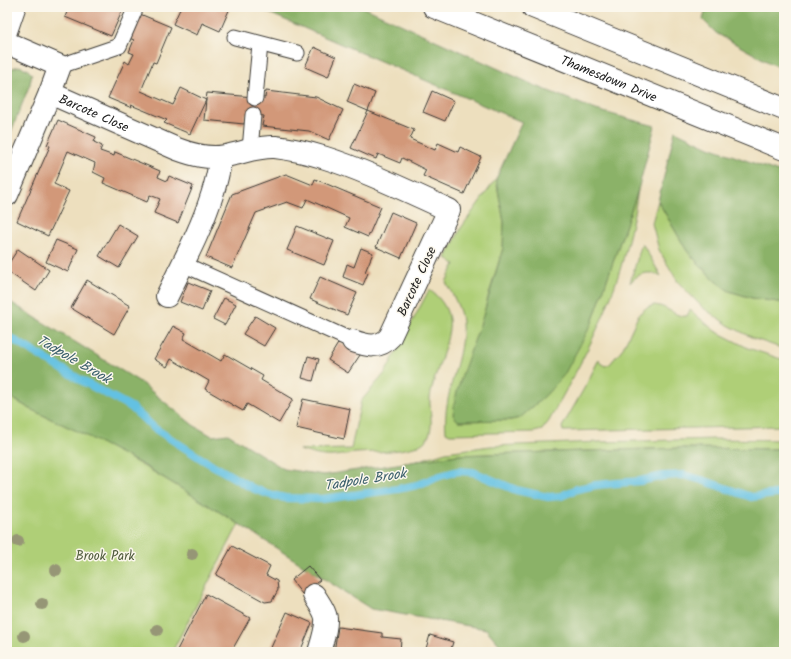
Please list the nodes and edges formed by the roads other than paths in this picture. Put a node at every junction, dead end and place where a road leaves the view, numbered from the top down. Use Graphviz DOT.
graph roads {
  1 [pos="18,7"];
  2 [pos="136,7"];
  3 [pos="434,7"];
  4 [pos="533,7"];
  5 [pos="235,37"];
  6 [pos="260,44"];
  7 [pos="8,46"];
  8 [pos="296,53"];
  9 [pos="60,66"];
  10 [pos="50,93"];
  11 [pos="255,98"];
  12 [pos="784,109"];
  13 [pos="253,115"];
  14 [pos="784,149"];
  15 [pos="250,150"];
  16 [pos="221,156"];
  17 [pos="7,195"];
  18 [pos="183,264"];
  19 [pos="167,296"];
  20 [pos="353,341"];
  21 [pos="314,595"];
  22 [pos="319,652"];
  1 -- 7 [label="lane"];
  2 -- 9 [label="lane"];
  3 -- 14 [label="street, Thamesdown Drive"];
  4 -- 12 [label="street"];
  5 -- 6 [label="lane"];
  6 -- 8 [label="lane"];
  6 -- 11 [label="lane"];
  7 -- 9 [label="street"];
  9 -- 10 [label="street"];
  10 -- 16 [label="street, Barcote Close"];
  10 -- 17 [label="street, Barcote Close"];
  13 -- 15 [label="lane"];
  15 -- 16 [label="street, Barcote Close"];
  15 -- 20 [label="street, Barcote Close"];
  16 -- 18 [label="street"];
  18 -- 19 [label="street"];
  18 -- 20 [label="lane, Barcote Close"];
  21 -- 22 [label="street"];
}
